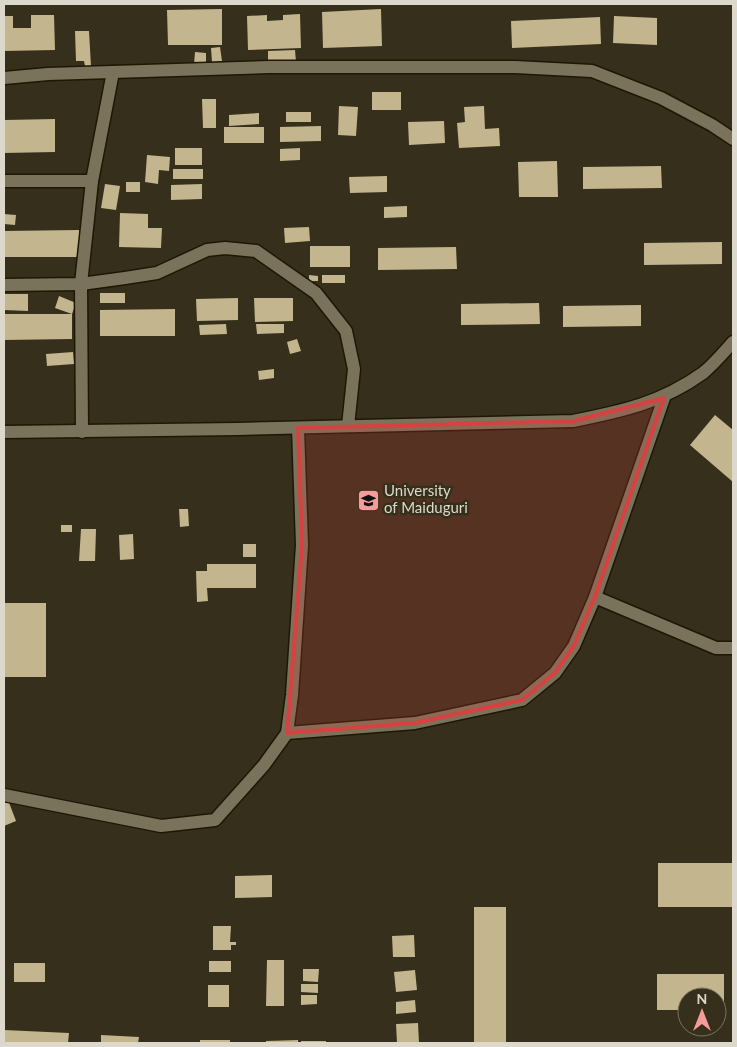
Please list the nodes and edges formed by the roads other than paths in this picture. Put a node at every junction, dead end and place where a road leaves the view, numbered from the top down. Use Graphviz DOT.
graph roads {
  1 [pos="113,72"];
  2 [pos="4,78"];
  3 [pos="733,139"];
  4 [pos="4,181"];
  5 [pos="92,181"];
  6 [pos="81,284"];
  7 [pos="4,285"];
  8 [pos="733,342"];
  9 [pos="664,398"];
  10 [pos="348,426"];
  11 [pos="298,428"];
  12 [pos="4,432"];
  13 [pos="82,432"];
  14 [pos="595,597"];
  15 [pos="733,648"];
  16 [pos="287,733"];
  17 [pos="4,795"];
  1 -- 2 [label="street"];
  1 -- 3 [label="street"];
  1 -- 5 [label="street"];
  4 -- 5 [label="street"];
  5 -- 6 [label="street"];
  6 -- 7 [label="street"];
  6 -- 10 [label="street"];
  6 -- 13 [label="street"];
  8 -- 9 [label="street"];
  9 -- 10 [label="street"];
  9 -- 14 [label="street"];
  10 -- 11 [label="street"];
  11 -- 13 [label="street"];
  11 -- 16 [label="street"];
  12 -- 13 [label="street"];
  14 -- 15 [label="street"];
  14 -- 16 [label="street"];
  16 -- 17 [label="street"];
}
